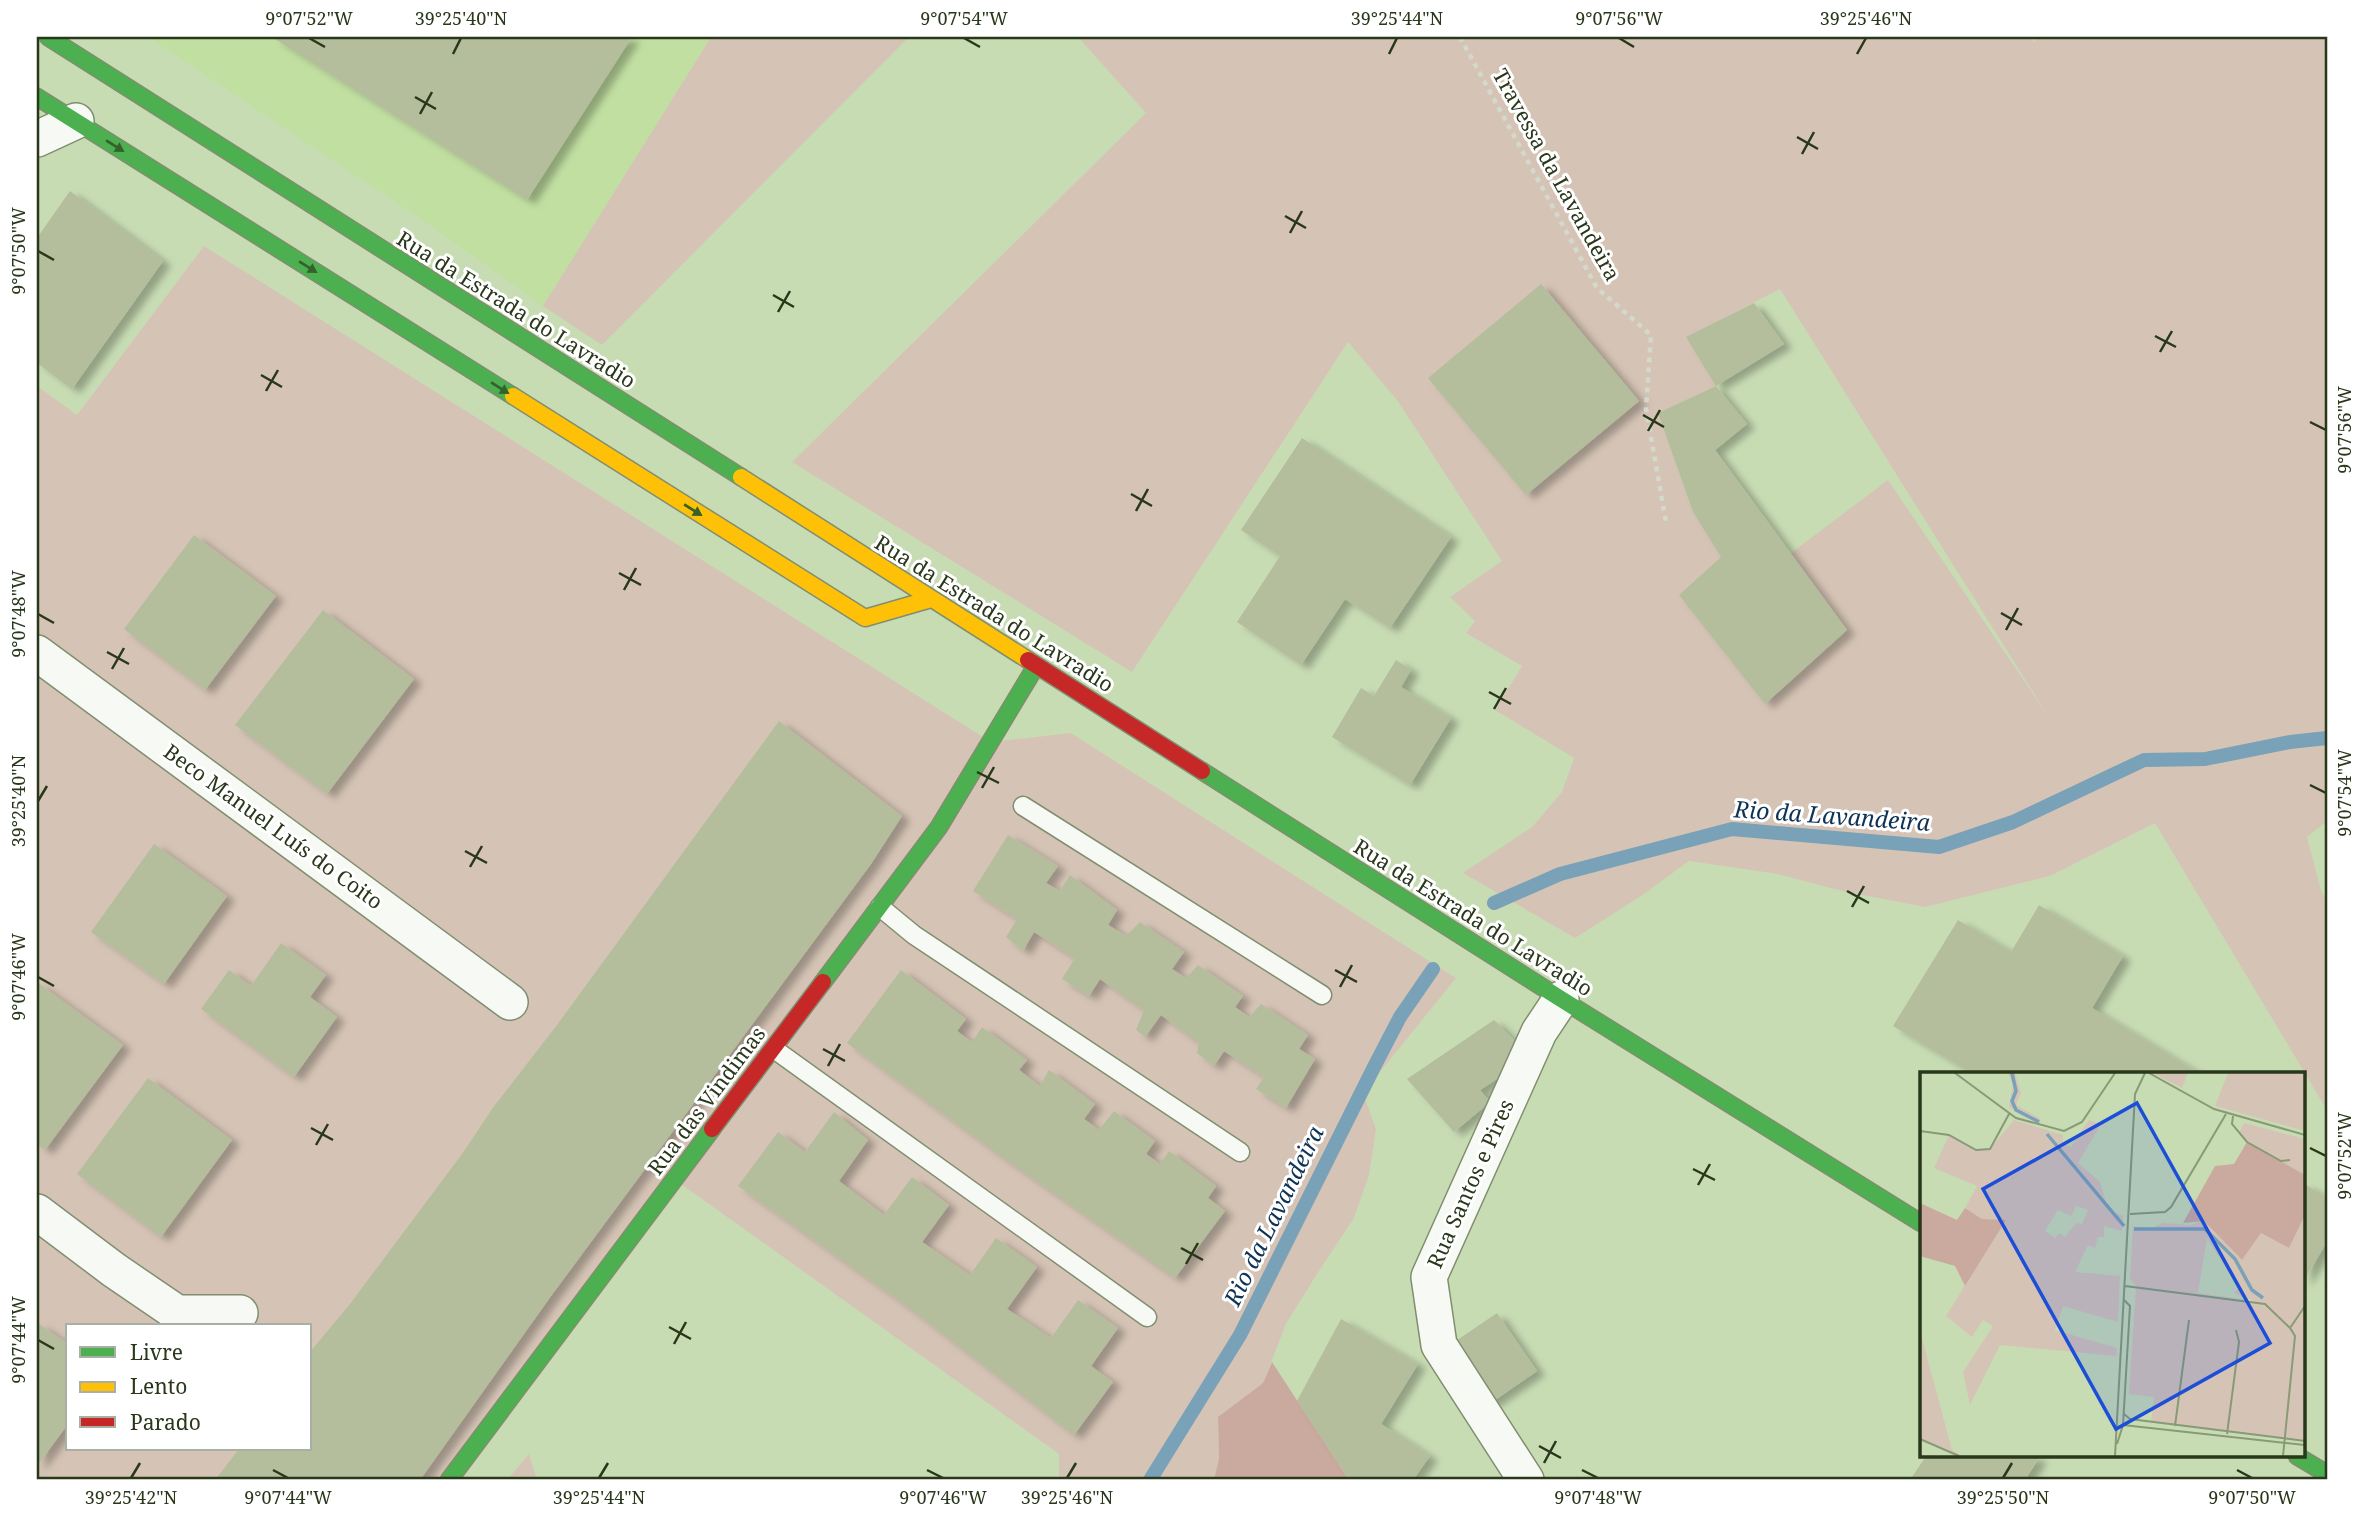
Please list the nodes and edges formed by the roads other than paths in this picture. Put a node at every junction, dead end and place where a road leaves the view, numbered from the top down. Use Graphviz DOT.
graph roads {
  1 [pos="48,37"];
  2 [pos="37,97"];
  3 [pos="76,121"];
  4 [pos="37,139"];
  5 [pos="931,599"];
  6 [pos="37,653"];
  7 [pos="1037,666"];
  8 [pos="1023,806"];
  9 [pos="880,907"];
  10 [pos="1322,995"];
  11 [pos="1561,999"];
  12 [pos="510,1002"];
  13 [pos="774,1049"];
  14 [pos="1240,1152"];
  15 [pos="37,1212"];
  16 [pos="1920,1222"];
  17 [pos="240,1313"];
  18 [pos="1147,1317"];
  19 [pos="2300,1458"];
  20 [pos="2327,1474"];
  21 [pos="449,1480"];
  22 [pos="1526,1480"];
  1 -- 5 [label="main road, Rua da Estrada do Lavradio"];
  2 -- 3 [label="main road"];
  3 -- 4 [label="street"];
  3 -- 5 [label="main road, one-way"];
  5 -- 7 [label="main road, Rua da Estrada do Lavradio"];
  6 -- 12 [label="street, Beco Manuel Luís do Coito"];
  7 -- 9 [label="main road, Rua das Vindimas"];
  7 -- 11 [label="main road, Rua da Estrada do Lavradio"];
  8 -- 10 [label="lane"];
  9 -- 13 [label="main road, Rua das Vindimas"];
  9 -- 14 [label="lane"];
  11 -- 16 [label="main road, Rua da Estrada do Lavradio"];
  11 -- 22 [label="street, Rua Santos e Pires"];
  13 -- 18 [label="lane"];
  13 -- 21 [label="main road, Rua das Vindimas"];
  15 -- 17 [label="street"];
  19 -- 20 [label="main road"];
}
